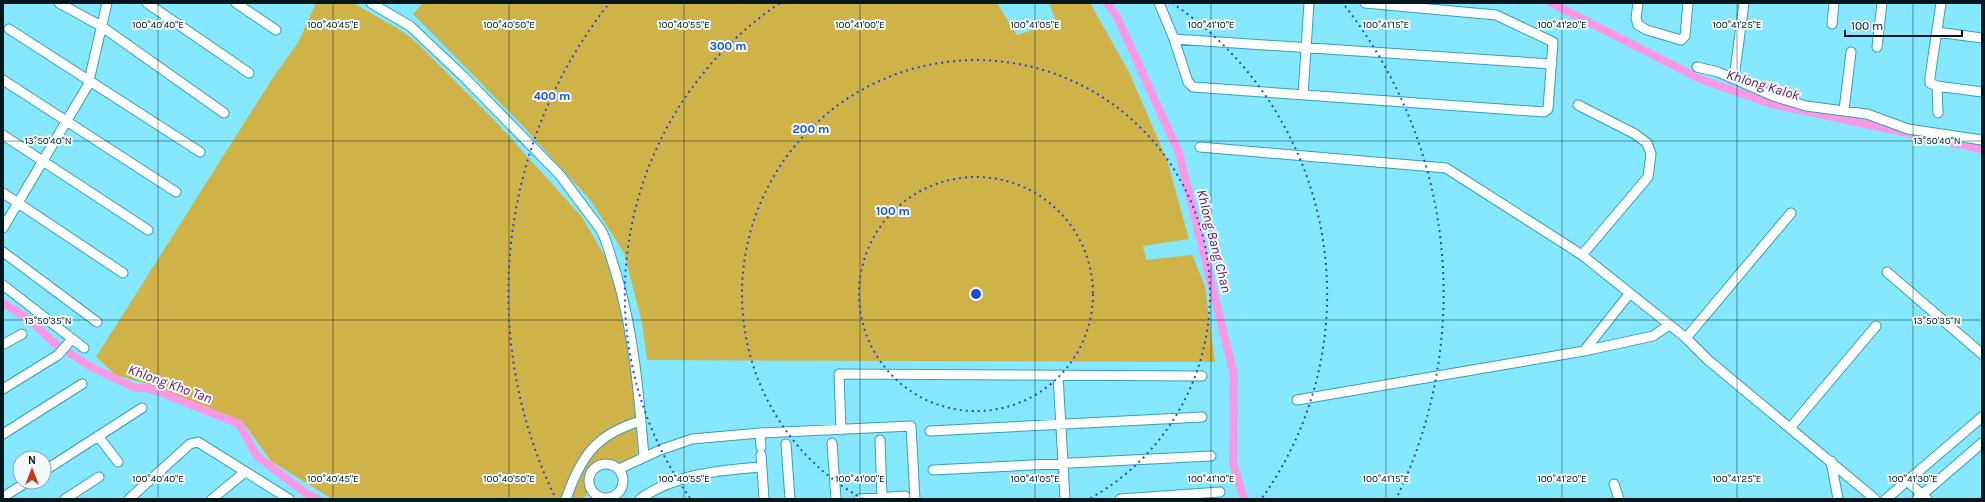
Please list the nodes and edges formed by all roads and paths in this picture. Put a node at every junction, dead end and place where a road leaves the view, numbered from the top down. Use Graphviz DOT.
graph roads {
  1 [pos="59,3"];
  2 [pos="107,3"];
  3 [pos="147,3"];
  4 [pos="236,3"];
  5 [pos="371,3"];
  6 [pos="1159,3"];
  7 [pos="1309,3"];
  8 [pos="1365,3"];
  9 [pos="1638,3"];
  10 [pos="1688,3"];
  11 [pos="1744,3"];
  12 [pos="1834,3"];
  13 [pos="1882,3"];
  14 [pos="1941,3"];
  15 [pos="1391,4"];
  16 [pos="1438,6"];
  17 [pos="1832,24"];
  18 [pos="101,26"];
  19 [pos="9,29"];
  20 [pos="276,30"];
  21 [pos="1937,32"];
  22 [pos="1982,38"];
  23 [pos="1174,39"];
  24 [pos="1876,47"];
  25 [pos="1306,48"];
  26 [pos="1851,52"];
  27 [pos="1552,64"];
  28 [pos="1697,67"];
  29 [pos="249,73"];
  30 [pos="1734,78"];
  31 [pos="3,80"];
  32 [pos="90,80"];
  33 [pos="1937,86"];
  34 [pos="1982,92"];
  35 [pos="1302,95"];
  36 [pos="1578,105"];
  37 [pos="1844,110"];
  38 [pos="224,113"];
  39 [pos="1938,113"];
  40 [pos="66,119"];
  41 [pos="3,135"];
  42 [pos="1982,140"];
  43 [pos="1200,147"];
  44 [pos="200,152"];
  45 [pos="43,161"];
  46 [pos="176,192"];
  47 [pos="3,193"];
  48 [pos="17,202"];
  49 [pos="1791,213"];
  50 [pos="3,228"];
  51 [pos="148,230"];
  52 [pos="3,252"];
  53 [pos="1582,254"];
  54 [pos="1887,272"];
  55 [pos="123,273"];
  56 [pos="3,284"];
  57 [pos="1630,293"];
  58 [pos="97,322"];
  59 [pos="1669,325"];
  60 [pos="1876,326"];
  61 [pos="22,334"];
  62 [pos="1686,338"];
  63 [pos="72,339"];
  64 [pos="3,344"];
  65 [pos="84,348"];
  66 [pos="1584,351"];
  67 [pos="1982,354"];
  68 [pos="1058,374"];
  69 [pos="1202,376"];
  70 [pos="82,384"];
  71 [pos="3,389"];
  72 [pos="1297,400"];
  73 [pos="142,408"];
  74 [pos="1202,417"];
  75 [pos="1982,417"];
  76 [pos="641,421"];
  77 [pos="1060,425"];
  78 [pos="1790,428"];
  79 [pos="841,430"];
  80 [pos="930,431"];
  81 [pos="760,433"];
  82 [pos="3,434"];
  83 [pos="98,436"];
  84 [pos="880,440"];
  85 [pos="832,443"];
  86 [pos="1982,443"];
  87 [pos="786,444"];
  88 [pos="1211,456"];
  89 [pos="644,457"];
  90 [pos="1831,461"];
  91 [pos="118,462"];
  92 [pos="1062,463"];
  93 [pos="52,466"];
  94 [pos="762,467"];
  95 [pos="619,469"];
  96 [pos="933,470"];
  97 [pos="245,472"];
  98 [pos="98,477"];
  99 [pos="1907,481"];
  100 [pos="1614,484"];
  101 [pos="15,490"];
  102 [pos="1220,492"];
  103 [pos="653,495"];
  104 [pos="593,496"];
  105 [pos="904,496"];
  106 [pos="882,497"];
  107 [pos="1923,497"];
  108 [pos="3,498"];
  109 [pos="286,498"];
  110 [pos="64,499"];
  111 [pos="130,499"];
  112 [pos="212,499"];
  113 [pos="566,499"];
  114 [pos="640,499"];
  115 [pos="764,499"];
  116 [pos="790,499"];
  117 [pos="836,499"];
  118 [pos="859,499"];
  119 [pos="915,499"];
  120 [pos="1066,499"];
  121 [pos="1120,499"];
  122 [pos="1619,499"];
  123 [pos="1838,499"];
  124 [pos="1875,499"];
  125 [pos="1886,499"];
  1 -- 18 [label="street"];
  2 -- 18 [label="street"];
  3 -- 29 [label="street"];
  4 -- 20 [label="street"];
  5 -- 76 [label="street"];
  6 -- 23 [label="street"];
  7 -- 25 [label="street"];
  8 -- 15 [label="street"];
  9 -- 10 [label="street"];
  11 -- 30 [label="street"];
  12 -- 17 [label="street"];
  13 -- 24 [label="street"];
  14 -- 21 [label="street"];
  15 -- 16 [label="street"];
  16 -- 27 [label="street"];
  18 -- 32 [label="street"];
  18 -- 38 [label="street"];
  19 -- 32 [label="street"];
  21 -- 22 [label="street"];
  21 -- 33 [label="street"];
  23 -- 25 [label="street"];
  23 -- 35 [label="street"];
  25 -- 27 [label="street"];
  25 -- 35 [label="street"];
  26 -- 37 [label="street"];
  27 -- 35 [label="street"];
  28 -- 30 [label="street"];
  30 -- 37 [label="street"];
  31 -- 40 [label="street"];
  32 -- 40 [label="street"];
  32 -- 44 [label="street"];
  33 -- 34 [label="street"];
  33 -- 39 [label="street"];
  36 -- 53 [label="street"];
  37 -- 42 [label="street"];
  40 -- 45 [label="street"];
  40 -- 46 [label="street"];
  41 -- 45 [label="street"];
  43 -- 53 [label="street"];
  45 -- 48 [label="street"];
  45 -- 51 [label="street"];
  47 -- 48 [label="street"];
  48 -- 50 [label="street"];
  48 -- 55 [label="street"];
  49 -- 62 [label="street"];
  52 -- 58 [label="street"];
  53 -- 57 [label="street"];
  54 -- 67 [label="street"];
  56 -- 63 [label="street"];
  57 -- 59 [label="street"];
  57 -- 66 [label="street"];
  59 -- 62 [label="street"];
  59 -- 66 [label="street"];
  60 -- 78 [label="street"];
  61 -- 64 [label="street"];
  62 -- 78 [label="street"];
  63 -- 65 [label="street"];
  63 -- 71 [label="street"];
  66 -- 72 [label="street"];
  68 -- 69 [label="street"];
  68 -- 77 [label="street"];
  68 -- 79 [label="street"];
  70 -- 82 [label="street"];
  73 -- 83 [label="street"];
  74 -- 77 [label="street"];
  75 -- 99 [label="street"];
  76 -- 89 [label="street"];
  76 -- 113 [label="street"];
  77 -- 80 [label="street"];
  77 -- 92 [label="street"];
  78 -- 90 [label="street"];
  79 -- 81 [label="street"];
  79 -- 119 [label="street"];
  81 -- 89 [label="street"];
  81 -- 94 [label="street"];
  83 -- 91 [label="street"];
  83 -- 93 [label="street"];
  84 -- 106 [label="street"];
  85 -- 117 [label="street"];
  86 -- 107 [label="street"];
  87 -- 116 [label="street"];
  88 -- 92 [label="street"];
  89 -- 95 [label="street"];
  90 -- 123 [label="street"];
  90 -- 124 [label="street"];
  92 -- 96 [label="street"];
  92 -- 120 [label="street"];
  94 -- 103 [label="street"];
  94 -- 115 [label="street"];
  95 -- 104 [label="street"];
  95 -- 104 [label="street"];
  97 -- 109 [label="street"];
  97 -- 111 [label="street"];
  97 -- 112 [label="street"];
  98 -- 110 [label="street"];
  99 -- 107 [label="street"];
  99 -- 125 [label="street"];
  100 -- 122 [label="street"];
  101 -- 108 [label="street"];
  102 -- 121 [label="street"];
  103 -- 114 [label="street"];
  105 -- 106 [label="street"];
  106 -- 118 [label="street"];
}
